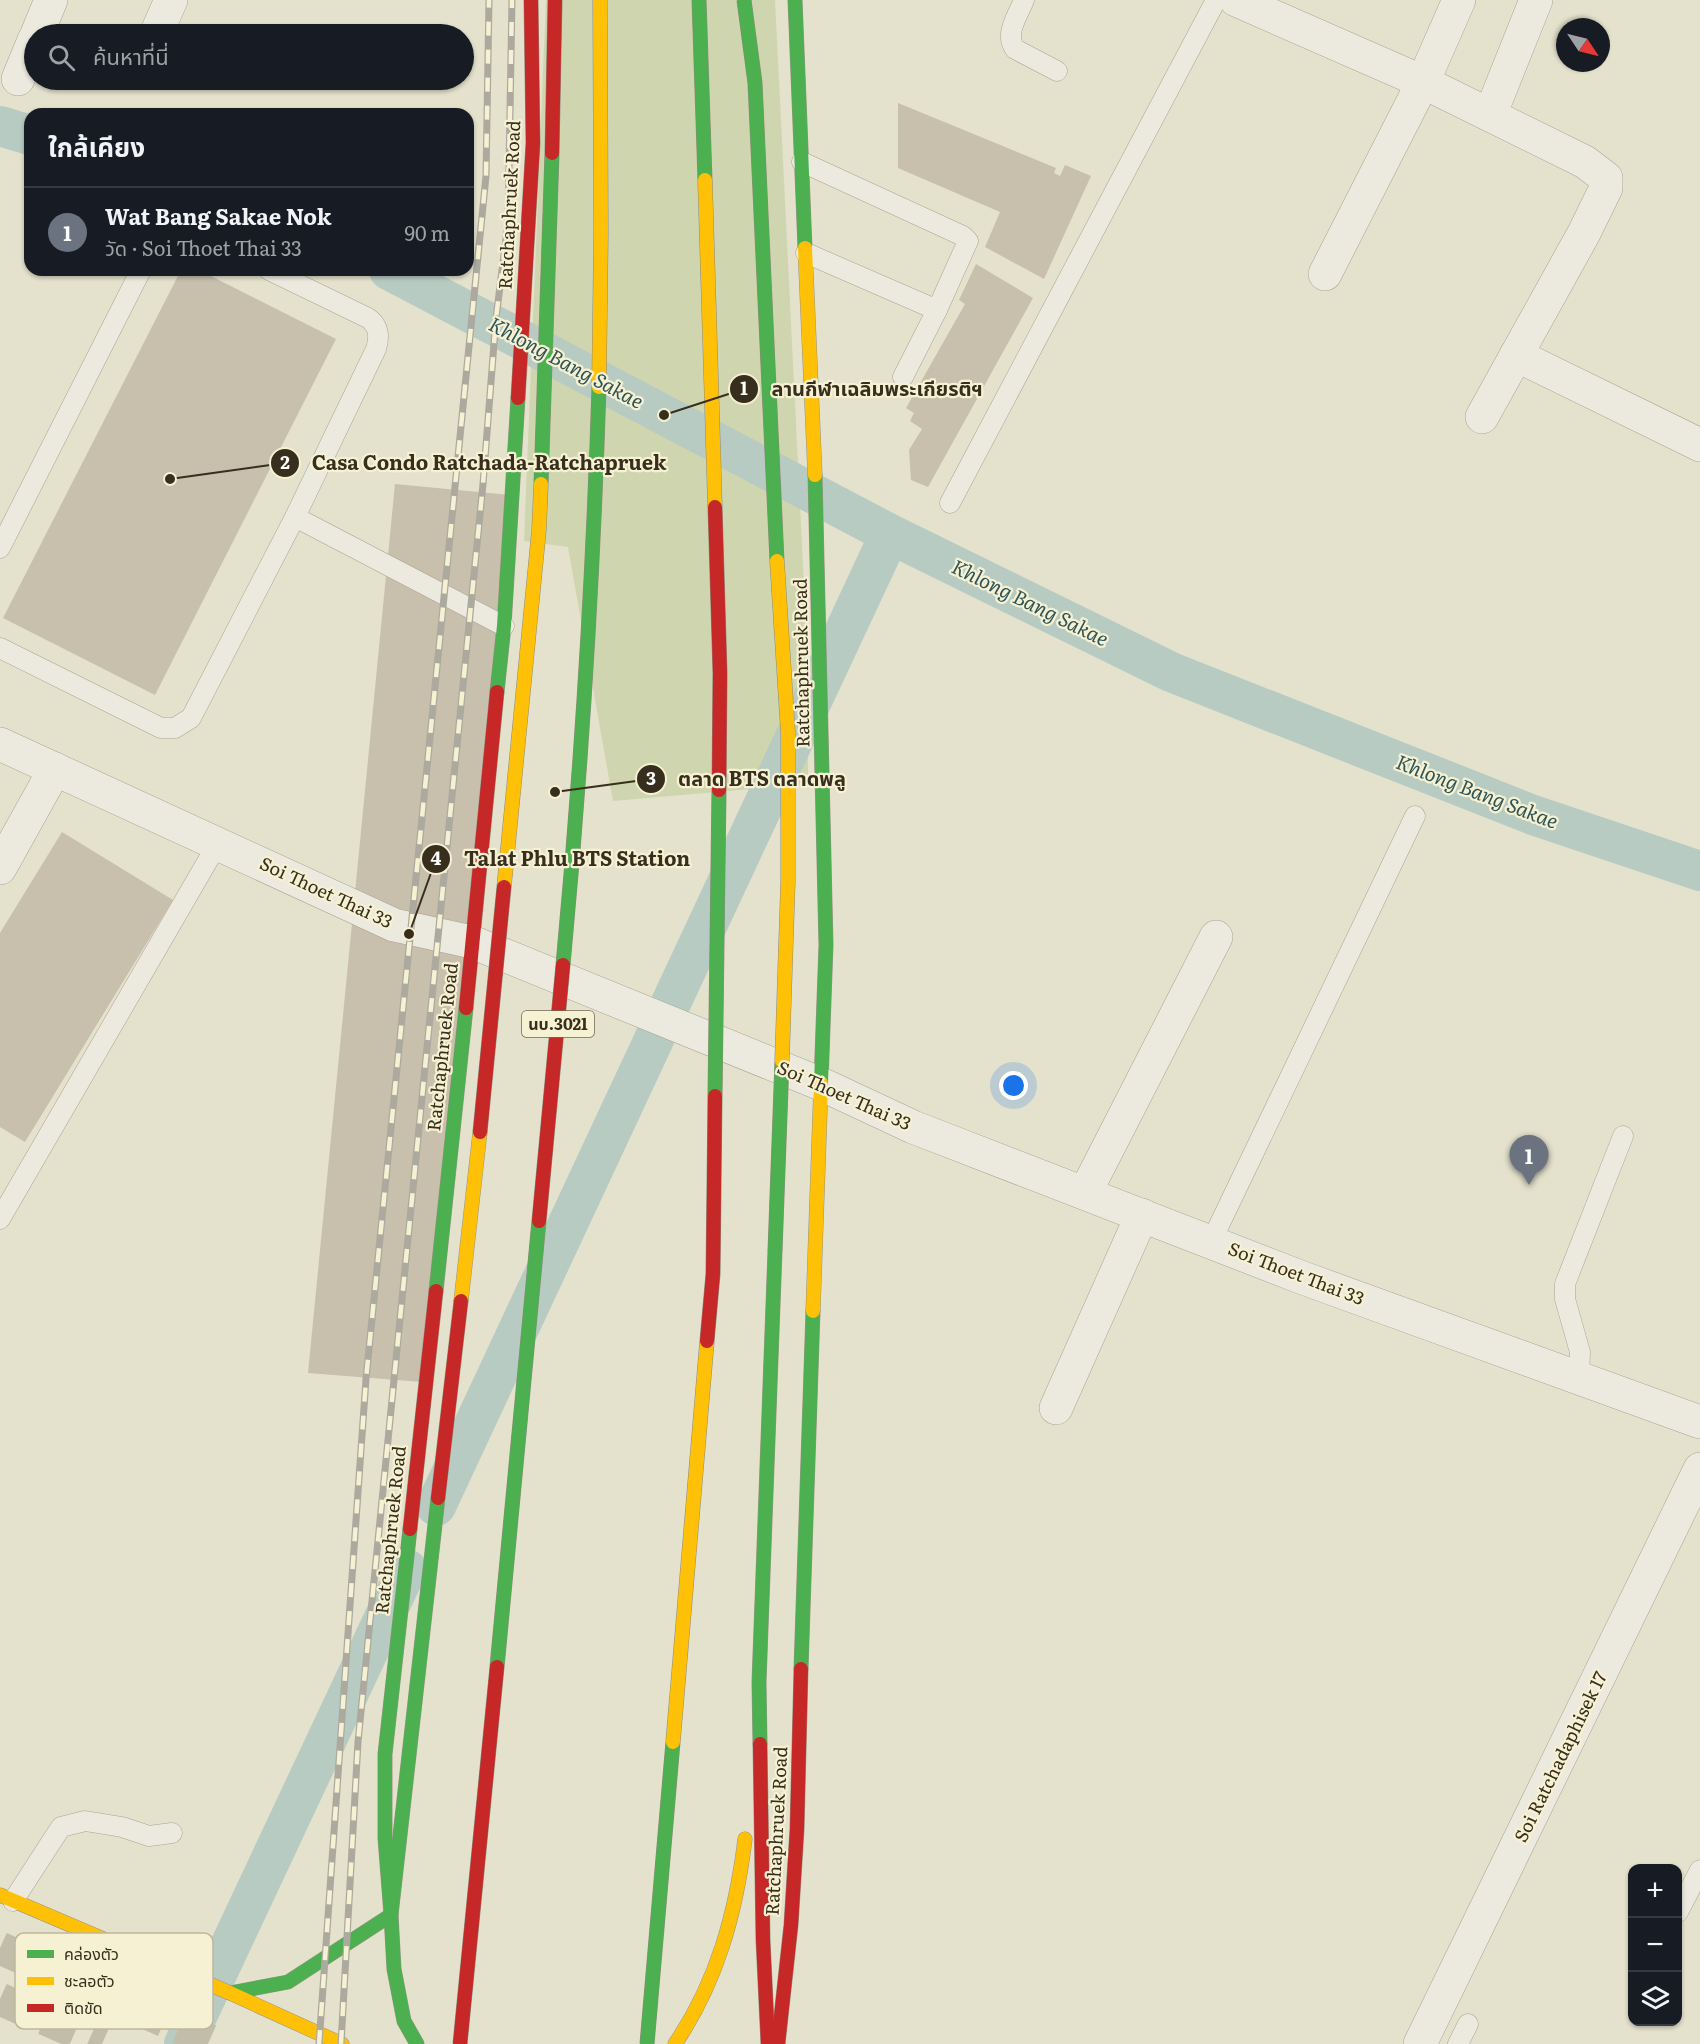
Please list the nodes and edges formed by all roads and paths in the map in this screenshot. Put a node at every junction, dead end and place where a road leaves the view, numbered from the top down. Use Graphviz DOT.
graph roads {
  1 [pos="51,0"];
  2 [pos="171,0"];
  3 [pos="531,0"];
  4 [pos="555,0"];
  5 [pos="600,0"];
  6 [pos="699,0"];
  7 [pos="744,0"];
  8 [pos="795,0"];
  9 [pos="1024,0"];
  10 [pos="1216,0"];
  11 [pos="1236,0"];
  12 [pos="1459,0"];
  13 [pos="1536,0"];
  14 [pos="41,24"];
  15 [pos="160,24"];
  16 [pos="24,65"];
  17 [pos="1057,71"];
  18 [pos="18,80"];
  19 [pos="1423,82"];
  20 [pos="1490,115"];
  21 [pos="802,162"];
  22 [pos="806,254"];
  23 [pos="1324,274"];
  24 [pos="138,276"];
  25 [pos="281,276"];
  26 [pos="937,310"];
  27 [pos="1516,355"];
  28 [pos="903,377"];
  29 [pos="1482,417"];
  30 [pos="1700,445"];
  31 [pos="950,503"];
  32 [pos="295,517"];
  33 [pos="0,548"];
  34 [pos="504,626"];
  35 [pos="0,648"];
  36 [pos="0,744"];
  37 [pos="55,769"];
  38 [pos="1416,816"];
  39 [pos="218,843"];
  40 [pos="0,868"];
  41 [pos="1216,937"];
  42 [pos="472,942"];
  43 [pos="821,1084"];
  44 [pos="1623,1136"];
  45 [pos="1085,1193"];
  46 [pos="1142,1215"];
  47 [pos="0,1219"];
  48 [pos="1211,1242"];
  49 [pos="1578,1378"];
  50 [pos="1056,1408"];
  51 [pos="1700,1422"];
  52 [pos="1700,1469"];
  53 [pos="759,1682"];
  54 [pos="172,1833"];
  55 [pos="1700,1870"];
  56 [pos="7,1898"];
  57 [pos="1682,1903"];
  58 [pos="391,1915"];
  59 [pos="89,1933"];
  60 [pos="213,1986"];
  61 [pos="230,1993"];
  62 [pos="1468,2024"];
  63 [pos="342,2044"];
  64 [pos="417,2044"];
  65 [pos="460,2044"];
  66 [pos="647,2044"];
  67 [pos="675,2044"];
  68 [pos="768,2044"];
  69 [pos="778,2044"];
  70 [pos="1420,2044"];
  71 [pos="1458,2044"];
  1 -- 14 [label="street"];
  2 -- 15 [label="street"];
  3 -- 34 [label="main road, Ratchaphruek Road"];
  4 -- 58 [label="main road, bridge"];
  5 -- 65 [label="main road, นบ.3021, bridge"];
  6 -- 66 [label="main road, bridge"];
  7 -- 53 [label="main road, bridge"];
  8 -- 21 [label="main road, Ratchaphruek Road"];
  9 -- 17 [label="lane"];
  10 -- 31 [label="lane"];
  11 -- 19 [label="street"];
  12 -- 19 [label="street"];
  13 -- 20 [label="street"];
  16 -- 18 [label="street"];
  19 -- 20 [label="street"];
  19 -- 23 [label="street"];
  20 -- 27 [label="street"];
  21 -- 22 [label="main road, Ratchaphruek Road"];
  21 -- 26 [label="lane"];
  22 -- 26 [label="lane"];
  22 -- 43 [label="main road, Ratchaphruek Road"];
  24 -- 33 [label="lane"];
  25 -- 32 [label="lane"];
  26 -- 28 [label="lane"];
  27 -- 29 [label="street"];
  27 -- 30 [label="street"];
  32 -- 34 [label="lane"];
  32 -- 35 [label="lane"];
  34 -- 42 [label="main road, Ratchaphruek Road"];
  36 -- 37 [label="street, Soi Thoet Thai 33"];
  37 -- 39 [label="street, Soi Thoet Thai 33"];
  37 -- 40 [label="street"];
  38 -- 48 [label="lane"];
  39 -- 42 [label="street, Soi Thoet Thai 33"];
  39 -- 47 [label="lane"];
  41 -- 45 [label="street"];
  42 -- 43 [label="street, Soi Thoet Thai 33"];
  42 -- 58 [label="main road, Ratchaphruek Road"];
  43 -- 45 [label="street, Soi Thoet Thai 33"];
  43 -- 69 [label="main road, Ratchaphruek Road"];
  44 -- 49 [label="lane"];
  45 -- 46 [label="street, Soi Thoet Thai 33"];
  46 -- 48 [label="street, Soi Thoet Thai 33"];
  46 -- 50 [label="street"];
  48 -- 49 [label="street, Soi Thoet Thai 33"];
  49 -- 51 [label="street, Soi Thoet Thai 33"];
  52 -- 70 [label="street, Soi Ratchadaphisek 17"];
  53 -- 67 [label="main road"];
  53 -- 68 [label="main road"];
  54 -- 56 [label="lane"];
  55 -- 57 [label="lane"];
  56 -- 59 [label="main road"];
  58 -- 61 [label="main road"];
  58 -- 64 [label="main road"];
  60 -- 61 [label="main road"];
  61 -- 63 [label="main road"];
  62 -- 71 [label="lane"];
}
